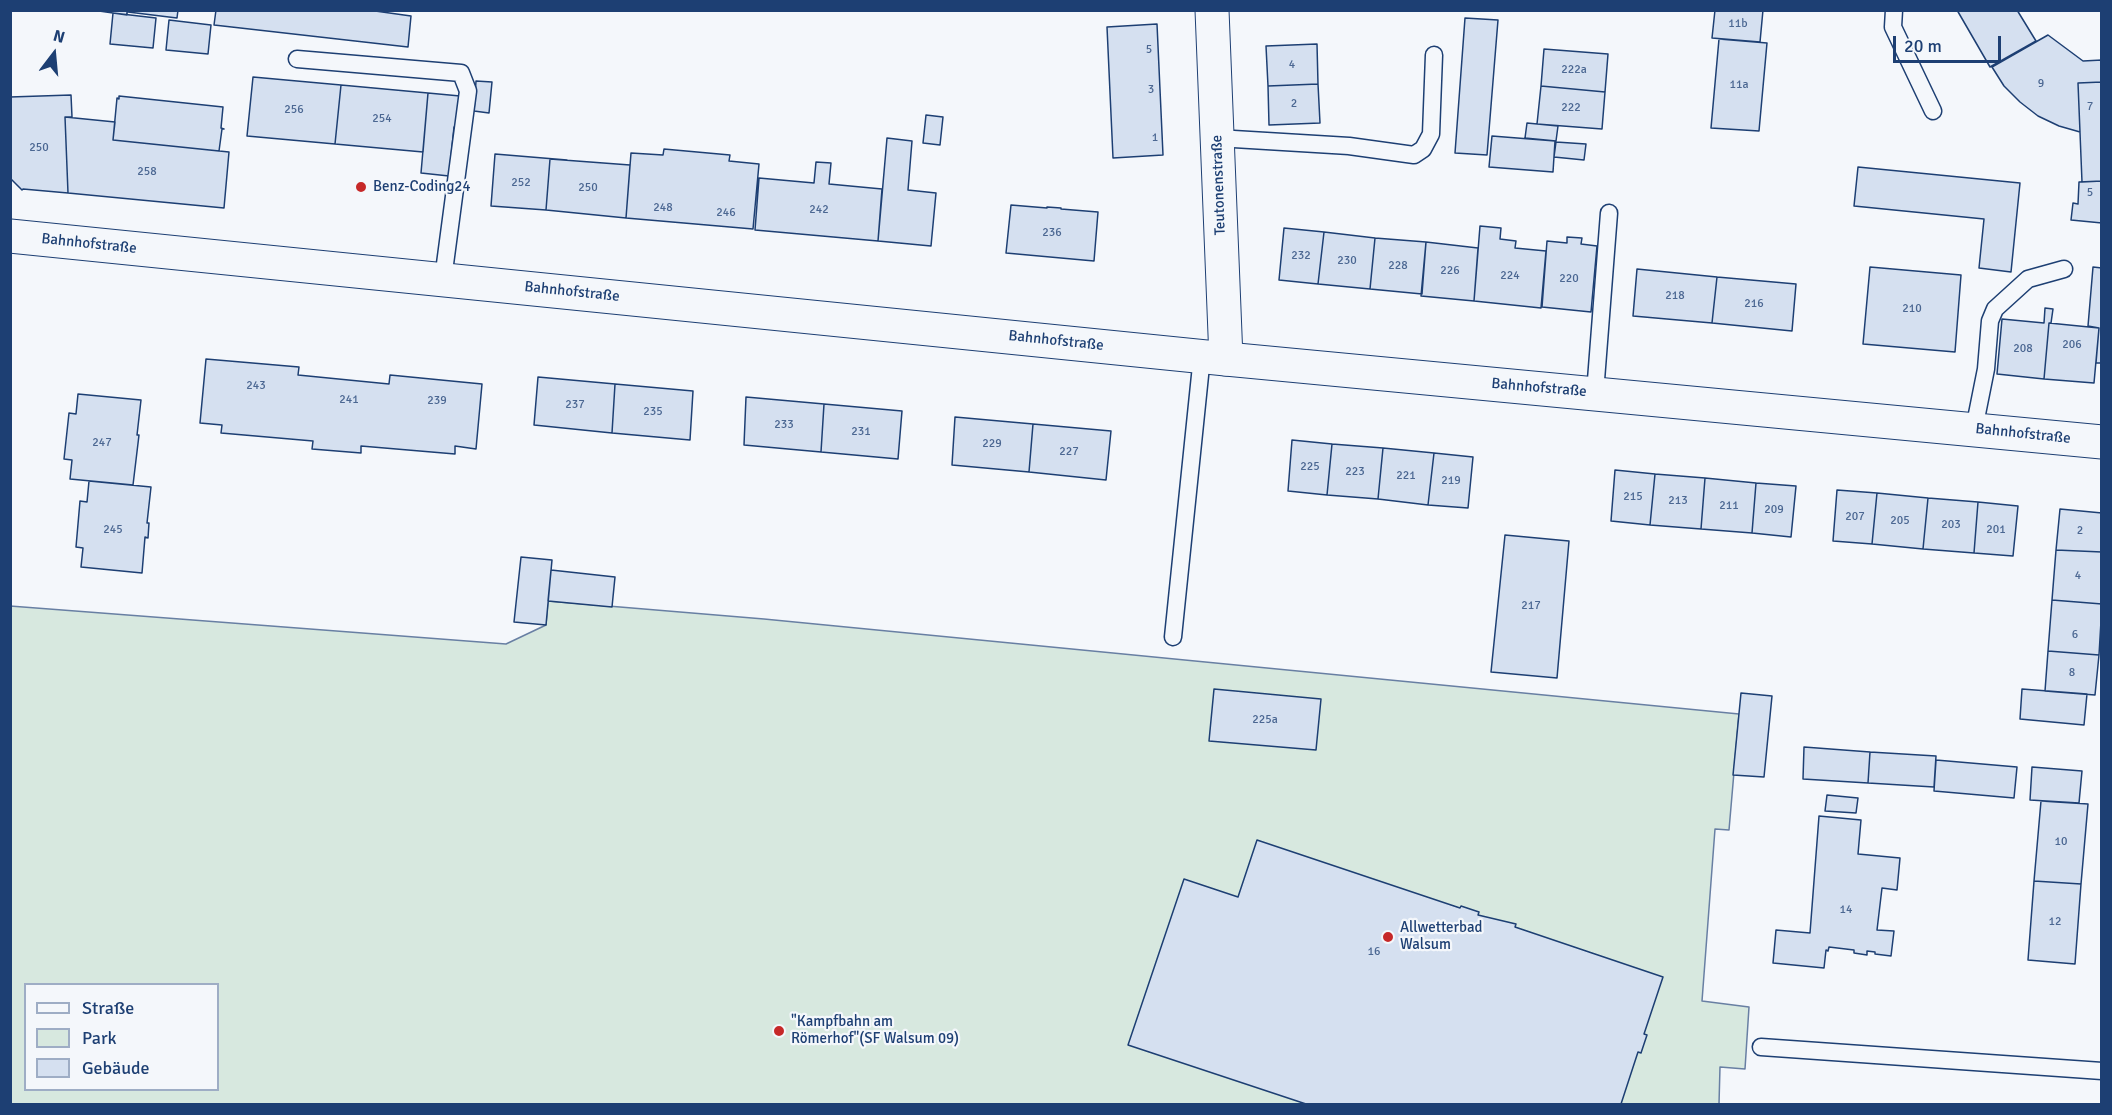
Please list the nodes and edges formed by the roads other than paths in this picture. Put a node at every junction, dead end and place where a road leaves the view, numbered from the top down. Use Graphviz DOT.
graph roads {
  1 [pos="1212,10"];
  2 [pos="1894,10"];
  3 [pos="1434,56"];
  4 [pos="297,59"];
  5 [pos="1933,111"];
  6 [pos="1217,138"];
  7 [pos="1609,213"];
  8 [pos="10,236"];
  9 [pos="2064,269"];
  10 [pos="443,279"];
  11 [pos="1214,357"];
  12 [pos="1594,393"];
  13 [pos="1974,429"];
  14 [pos="2102,442"];
  15 [pos="1173,637"];
  16 [pos="1761,1047"];
  17 [pos="2102,1071"];
  1 -- 6 [label="street, Teutonenstraße"];
  2 -- 5 [label="lane"];
  3 -- 6 [label="lane"];
  4 -- 10 [label="lane"];
  6 -- 11 [label="street, Teutonenstraße"];
  7 -- 12 [label="lane"];
  8 -- 10 [label="street, Bahnhofstraße"];
  9 -- 13 [label="lane"];
  10 -- 11 [label="street, Bahnhofstraße"];
  11 -- 12 [label="street, Bahnhofstraße"];
  11 -- 15 [label="lane"];
  12 -- 13 [label="street, Bahnhofstraße"];
  13 -- 14 [label="street, Bahnhofstraße"];
  16 -- 17 [label="lane"];
}
